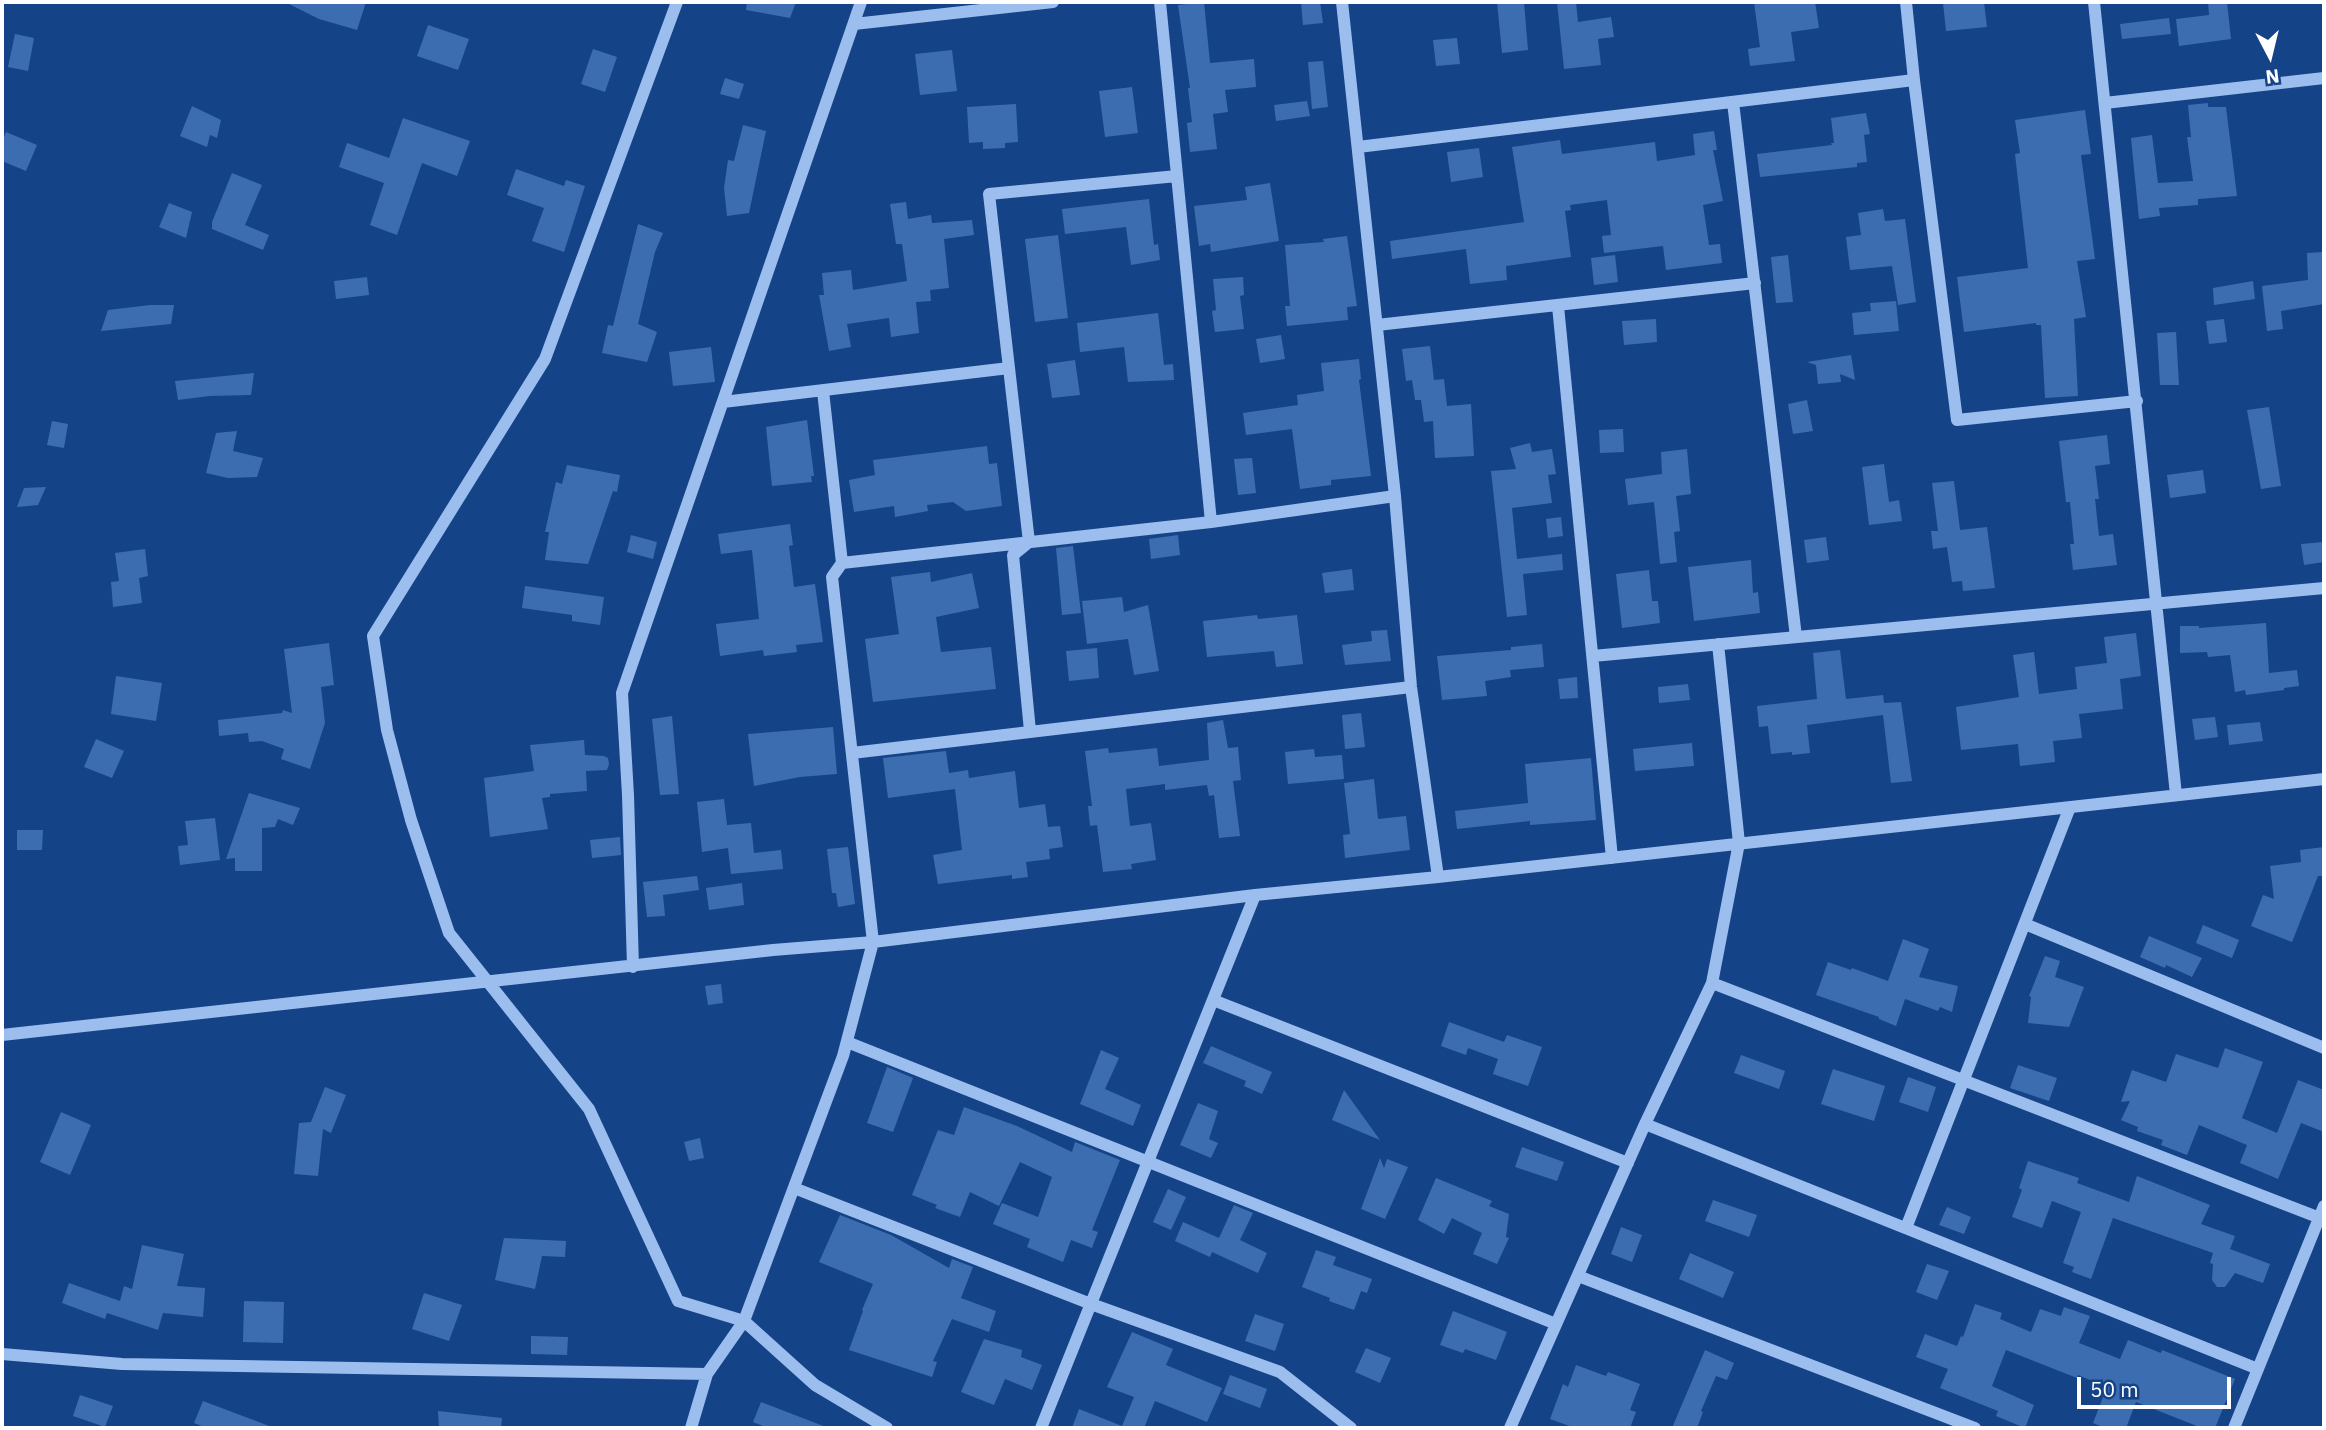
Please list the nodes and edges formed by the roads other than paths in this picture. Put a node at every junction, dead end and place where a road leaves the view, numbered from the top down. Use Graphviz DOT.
graph roads {
  1 [pos="677,2"];
  2 [pos="861,2"];
  3 [pos="1053,2"];
  4 [pos="1160,2"];
  5 [pos="1342,2"];
  6 [pos="1906,2"];
  7 [pos="2094,2"];
  8 [pos="854,24"];
  9 [pos="2324,78"];
  10 [pos="1914,80"];
  11 [pos="1733,102"];
  12 [pos="2105,103"];
  13 [pos="1358,147"];
  14 [pos="1177,176"];
  15 [pos="1755,283"];
  16 [pos="1558,306"];
  17 [pos="1377,325"];
  18 [pos="1009,368"];
  19 [pos="823,391"];
  20 [pos="2137,401"];
  21 [pos="723,402"];
  22 [pos="1395,496"];
  23 [pos="1211,522"];
  24 [pos="1030,542"];
  25 [pos="842,563"];
  26 [pos="2324,588"];
  27 [pos="2156,603"];
  28 [pos="1796,637"];
  29 [pos="1718,645"];
  30 [pos="1593,656"];
  31 [pos="1411,687"];
  32 [pos="1030,731"];
  33 [pos="852,753"];
  34 [pos="2324,779"];
  35 [pos="2176,795"];
  36 [pos="2070,807"];
  37 [pos="1739,844"];
  38 [pos="1612,858"];
  39 [pos="1438,877"];
  40 [pos="1255,895"];
  41 [pos="2025,924"];
  42 [pos="873,942"];
  43 [pos="633,967"];
  44 [pos="486,982"];
  45 [pos="1712,983"];
  46 [pos="1213,1000"];
  47 [pos="2,1035"];
  48 [pos="847,1042"];
  49 [pos="2324,1048"];
  50 [pos="1963,1082"];
  51 [pos="1645,1124"];
  52 [pos="1147,1161"];
  53 [pos="1628,1163"];
  54 [pos="794,1188"];
  55 [pos="2322,1212"];
  56 [pos="1906,1228"];
  57 [pos="1578,1276"];
  58 [pos="1091,1304"];
  59 [pos="744,1321"];
  60 [pos="1556,1324"];
  61 [pos="2,1354"];
  62 [pos="2258,1369"];
  63 [pos="707,1374"];
  64 [pos="691,1428"];
  65 [pos="887,1428"];
  66 [pos="1041,1428"];
  67 [pos="1352,1428"];
  68 [pos="1510,1428"];
  69 [pos="1975,1428"];
  70 [pos="2234,1428"];
  1 -- 44 [label="street"];
  2 -- 8 [label="street"];
  3 -- 8 [label="street"];
  4 -- 14 [label="street"];
  5 -- 13 [label="street"];
  6 -- 10 [label="street"];
  7 -- 12 [label="street"];
  8 -- 21 [label="street"];
  9 -- 12 [label="street"];
  10 -- 11 [label="street"];
  10 -- 20 [label="street"];
  11 -- 13 [label="street"];
  11 -- 15 [label="street"];
  12 -- 20 [label="street"];
  13 -- 17 [label="street"];
  14 -- 18 [label="street"];
  14 -- 23 [label="street"];
  15 -- 16 [label="street"];
  15 -- 28 [label="street"];
  16 -- 17 [label="street"];
  16 -- 30 [label="street"];
  17 -- 22 [label="street"];
  18 -- 19 [label="street"];
  18 -- 24 [label="street"];
  19 -- 21 [label="street"];
  19 -- 25 [label="street"];
  20 -- 27 [label="street"];
  21 -- 43 [label="street"];
  22 -- 23 [label="street"];
  22 -- 31 [label="street"];
  23 -- 24 [label="street"];
  24 -- 25 [label="street"];
  24 -- 32 [label="street"];
  25 -- 33 [label="street"];
  26 -- 27 [label="street"];
  27 -- 28 [label="street"];
  27 -- 35 [label="street"];
  28 -- 29 [label="street"];
  29 -- 30 [label="street"];
  29 -- 37 [label="street"];
  30 -- 38 [label="street"];
  31 -- 32 [label="street"];
  31 -- 39 [label="street"];
  32 -- 33 [label="street"];
  33 -- 42 [label="street"];
  34 -- 35 [label="street"];
  35 -- 36 [label="street"];
  36 -- 37 [label="street"];
  36 -- 41 [label="street"];
  37 -- 38 [label="street"];
  37 -- 45 [label="street"];
  38 -- 39 [label="street"];
  39 -- 40 [label="street"];
  40 -- 42 [label="street"];
  40 -- 46 [label="street"];
  41 -- 49 [label="street"];
  41 -- 50 [label="street"];
  42 -- 43 [label="street"];
  42 -- 48 [label="street"];
  43 -- 44 [label="street"];
  44 -- 47 [label="street"];
  44 -- 59 [label="street"];
  45 -- 50 [label="street"];
  45 -- 51 [label="street"];
  46 -- 52 [label="street"];
  46 -- 53 [label="street"];
  48 -- 52 [label="street"];
  48 -- 54 [label="street"];
  50 -- 55 [label="street"];
  50 -- 56 [label="street"];
  51 -- 53 [label="street"];
  51 -- 56 [label="street"];
  52 -- 58 [label="street"];
  52 -- 60 [label="street"];
  53 -- 57 [label="street"];
  54 -- 58 [label="street"];
  54 -- 59 [label="street"];
  55 -- 62 [label="street"];
  56 -- 62 [label="street"];
  57 -- 60 [label="street"];
  57 -- 69 [label="street"];
  58 -- 66 [label="street"];
  58 -- 67 [label="street"];
  59 -- 63 [label="street"];
  59 -- 65 [label="street"];
  60 -- 68 [label="street"];
  61 -- 63 [label="street"];
  62 -- 70 [label="street"];
  63 -- 64 [label="street"];
}
